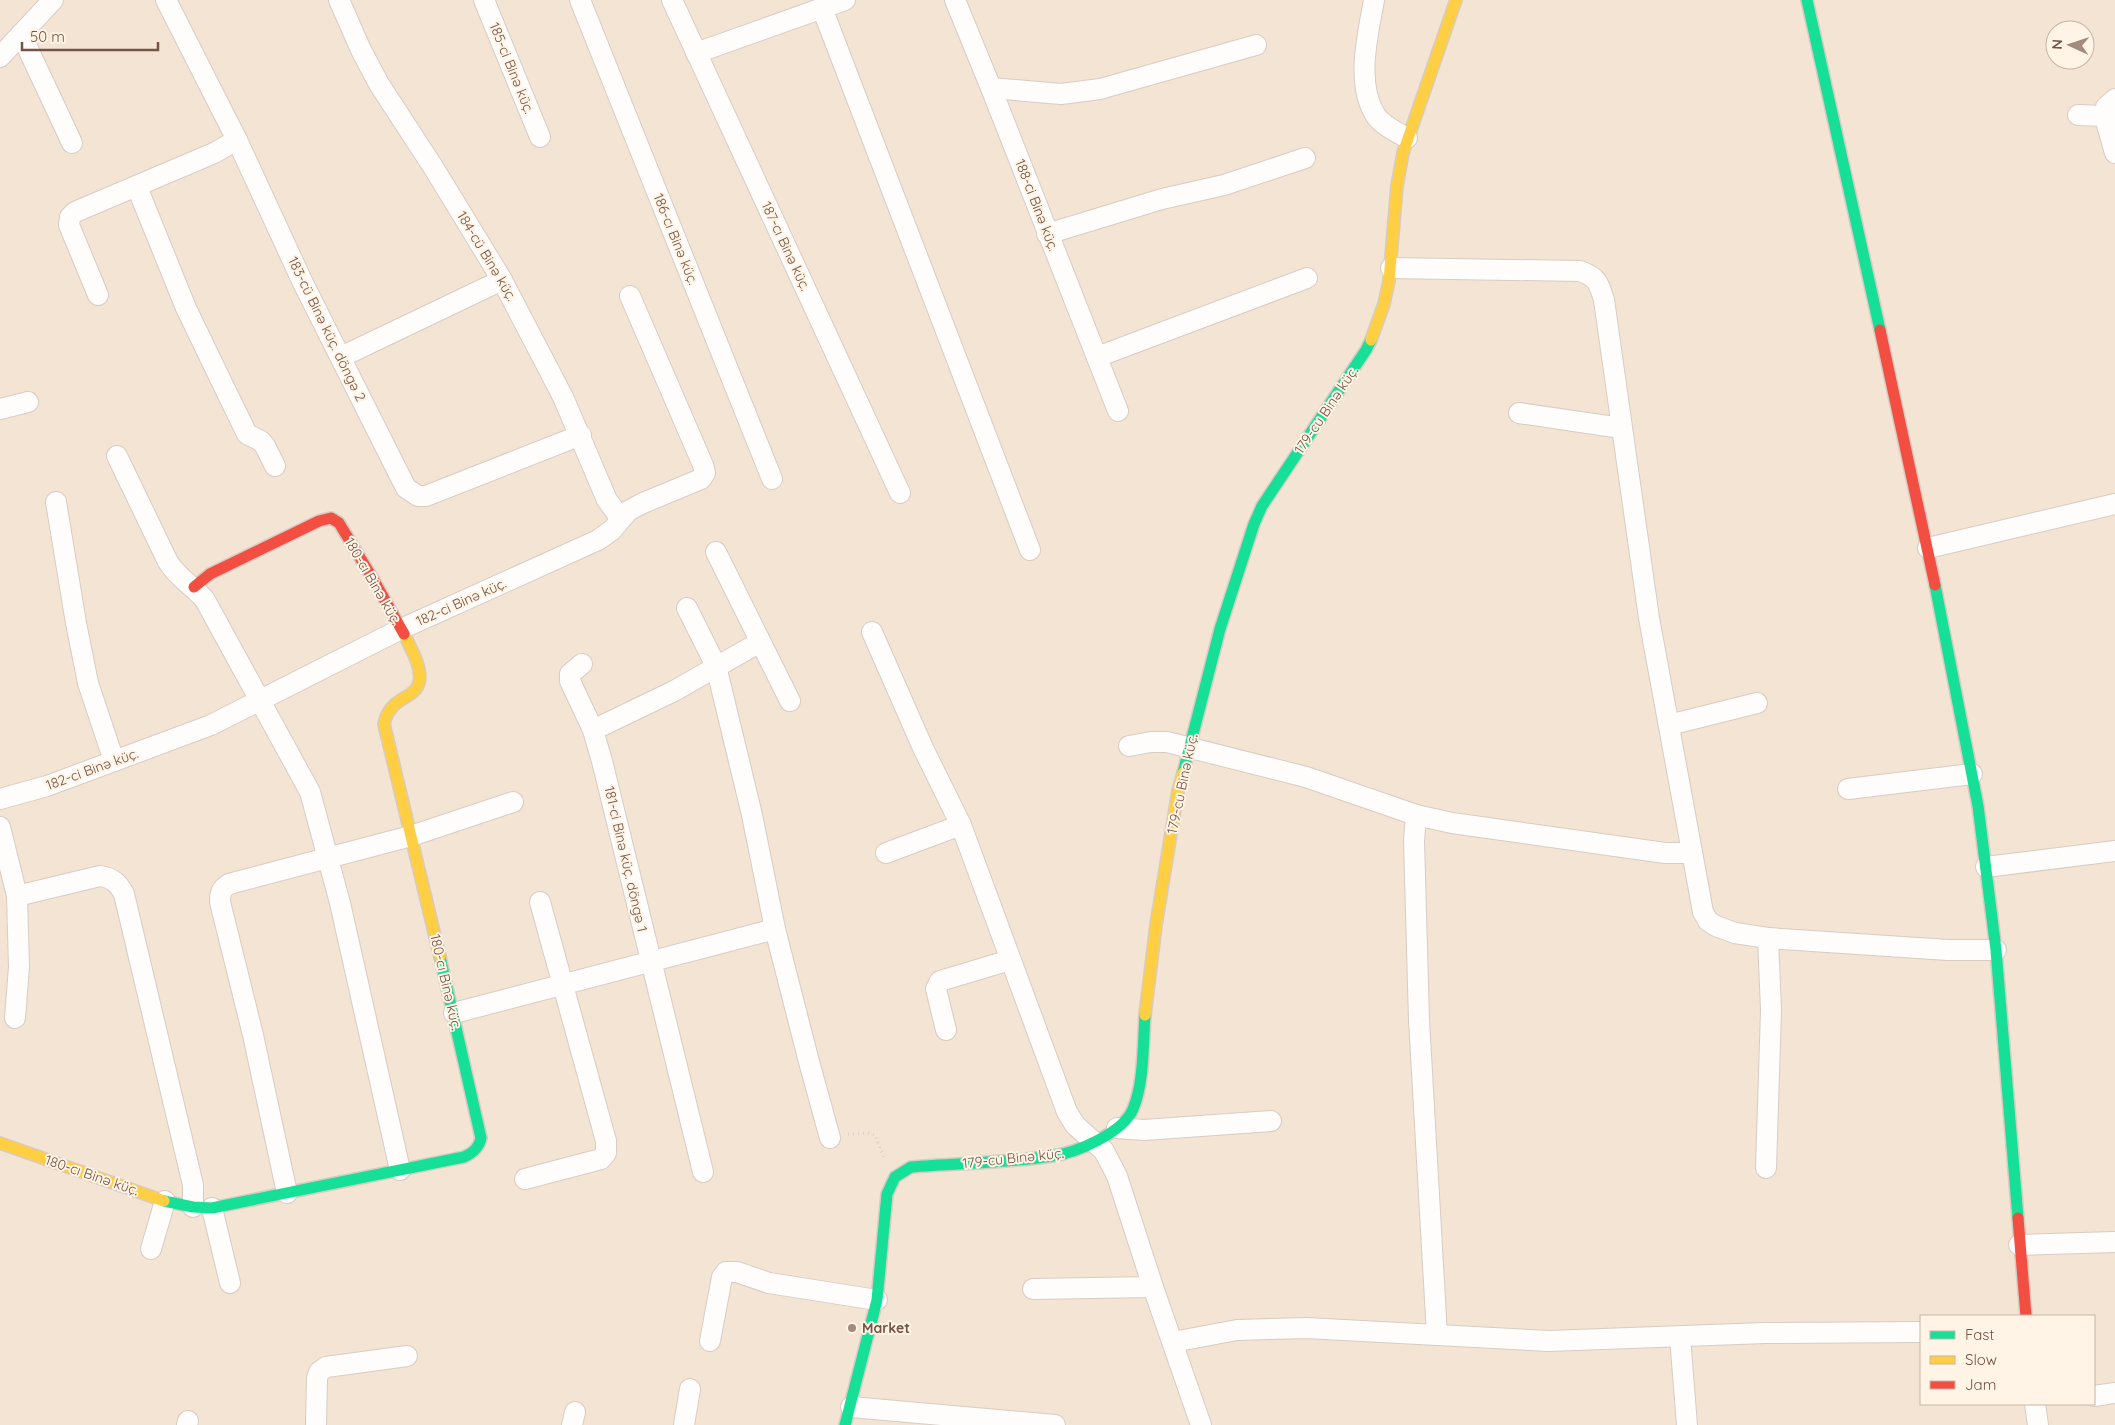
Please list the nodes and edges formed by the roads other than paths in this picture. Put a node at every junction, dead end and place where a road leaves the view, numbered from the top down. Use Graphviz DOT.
graph roads {
  1 [pos="53,0"];
  2 [pos="166,0"];
  3 [pos="339,0"];
  4 [pos="484,0"];
  5 [pos="580,0"];
  6 [pos="672,0"];
  7 [pos="846,0"];
  8 [pos="954,0"];
  9 [pos="1374,0"];
  10 [pos="1456,0"];
  11 [pos="1807,0"];
  12 [pos="822,8"];
  13 [pos="21,34"];
  14 [pos="1256,45"];
  15 [pos="696,53"];
  16 [pos="0,57"];
  17 [pos="991,88"];
  18 [pos="2110,107"];
  19 [pos="2078,114"];
  20 [pos="540,137"];
  21 [pos="1407,138"];
  22 [pos="237,140"];
  23 [pos="72,143"];
  24 [pos="2115,153"];
  25 [pos="1305,158"];
  26 [pos="137,187"];
  27 [pos="1048,234"];
  28 [pos="1392,268"];
  29 [pos="1308,278"];
  30 [pos="502,280"];
  31 [pos="98,294"];
  32 [pos="630,296"];
  33 [pos="341,357"];
  34 [pos="1097,357"];
  35 [pos="28,402"];
  36 [pos="0,409"];
  37 [pos="1118,411"];
  38 [pos="1518,413"];
  39 [pos="1621,428"];
  40 [pos="581,435"];
  41 [pos="117,456"];
  42 [pos="275,466"];
  43 [pos="772,479"];
  44 [pos="900,493"];
  45 [pos="56,502"];
  46 [pos="2115,504"];
  47 [pos="621,519"];
  48 [pos="1928,548"];
  49 [pos="1030,550"];
  50 [pos="716,552"];
  51 [pos="194,588"];
  52 [pos="687,608"];
  53 [pos="401,629"];
  54 [pos="872,632"];
  55 [pos="760,642"];
  56 [pos="582,664"];
  57 [pos="716,666"];
  58 [pos="260,701"];
  59 [pos="790,701"];
  60 [pos="1758,703"];
  61 [pos="1669,725"];
  62 [pos="593,730"];
  63 [pos="1129,746"];
  64 [pos="1188,748"];
  65 [pos="114,761"];
  66 [pos="1972,774"];
  67 [pos="1848,789"];
  68 [pos="0,799"];
  69 [pos="513,802"];
  70 [pos="1416,815"];
  71 [pos="961,825"];
  72 [pos="0,827"];
  73 [pos="411,836"];
  74 [pos="2115,851"];
  75 [pos="886,853"];
  76 [pos="1692,853"];
  77 [pos="328,859"];
  78 [pos="1986,867"];
  79 [pos="17,896"];
  80 [pos="540,902"];
  81 [pos="775,928"];
  82 [pos="1768,938"];
  83 [pos="1996,950"];
  84 [pos="1010,960"];
  85 [pos="650,962"];
  86 [pos="562,985"];
  87 [pos="454,1014"];
  88 [pos="15,1018"];
  89 [pos="946,1030"];
  90 [pos="1272,1121"];
  91 [pos="1117,1128"];
  92 [pos="830,1138"];
  93 [pos="0,1144"];
  94 [pos="1094,1144"];
  95 [pos="1766,1168"];
  96 [pos="400,1170"];
  97 [pos="703,1172"];
  98 [pos="525,1179"];
  99 [pos="287,1193"];
  100 [pos="165,1201"];
  101 [pos="203,1208"];
  102 [pos="2115,1242"];
  103 [pos="2019,1245"];
  104 [pos="151,1249"];
  105 [pos="230,1283"];
  106 [pos="1153,1287"];
  107 [pos="1033,1289"];
  108 [pos="877,1300"];
  109 [pos="2026,1315"];
  110 [pos="1920,1332"];
  111 [pos="1437,1335"];
  112 [pos="1680,1337"];
  113 [pos="710,1341"];
  114 [pos="1173,1342"];
  115 [pos="408,1356"];
  116 [pos="690,1389"];
  117 [pos="2115,1393"];
  118 [pos="2095,1396"];
  119 [pos="848,1416"];
  120 [pos="316,1425"];
  121 [pos="684,1425"];
  122 [pos="1054,1425"];
  123 [pos="1201,1425"];
  124 [pos="1687,1425"];
  1 -- 13 [label="street"];
  2 -- 22 [label="street, 183-cü Binə küç. döngə 2"];
  3 -- 30 [label="street, 184-cü Binə küç."];
  4 -- 20 [label="street, 185-ci Binə küç."];
  5 -- 43 [label="street, 186-cı Binə küç."];
  6 -- 15 [label="street, 187-cı Binə küç."];
  7 -- 12 [label="street"];
  8 -- 17 [label="street, 188-ci Binə küç."];
  9 -- 21 [label="street"];
  10 -- 21 [label="street, 179-cu Binə küç."];
  11 -- 48 [label="street"];
  12 -- 15 [label="street"];
  12 -- 49 [label="street"];
  13 -- 16 [label="street"];
  13 -- 23 [label="street"];
  14 -- 17 [label="street"];
  15 -- 44 [label="street, 187-cı Binə küç."];
  17 -- 27 [label="street, 188-ci Binə küç."];
  18 -- 19 [label="street"];
  18 -- 24 [label="street"];
  21 -- 28 [label="street, 179-cu Binə küç."];
  22 -- 26 [label="street"];
  22 -- 33 [label="street, 183-cü Binə küç. döngə 2"];
  25 -- 27 [label="street"];
  26 -- 31 [label="street"];
  26 -- 42 [label="street"];
  27 -- 34 [label="street, 188-ci Binə küç."];
  28 -- 39 [label="street"];
  28 -- 64 [label="street, 179-cu Binə küç."];
  29 -- 34 [label="street"];
  30 -- 33 [label="street"];
  30 -- 40 [label="street, 184-cü Binə küç."];
  32 -- 47 [label="street, 182-ci Binə küç."];
  33 -- 40 [label="street, 183-cü Binə küç. döngə 2"];
  34 -- 37 [label="street, 188-ci Binə küç."];
  35 -- 36 [label="street"];
  38 -- 39 [label="street"];
  39 -- 61 [label="street"];
  40 -- 47 [label="street, 184-cü Binə küç."];
  41 -- 51 [label="street"];
  45 -- 65 [label="street"];
  46 -- 48 [label="street"];
  47 -- 53 [label="street, 182-ci Binə küç."];
  48 -- 66 [label="street"];
  50 -- 55 [label="street"];
  51 -- 53 [label="street, 180-cı Binə küç."];
  51 -- 58 [label="street"];
  52 -- 57 [label="street"];
  53 -- 58 [label="street, 182-ci Binə küç."];
  53 -- 73 [label="street, 180-cı Binə küç."];
  54 -- 71 [label="street"];
  55 -- 57 [label="street"];
  55 -- 59 [label="street"];
  56 -- 62 [label="street, 181-ci Binə küç. döngə 1"];
  57 -- 62 [label="street"];
  57 -- 81 [label="street"];
  58 -- 65 [label="street, 182-ci Binə küç."];
  58 -- 77 [label="street"];
  60 -- 61 [label="street"];
  61 -- 76 [label="street"];
  62 -- 85 [label="street, 181-ci Binə küç. döngə 1"];
  63 -- 64 [label="street"];
  64 -- 70 [label="street"];
  64 -- 91 [label="street, 179-cu Binə küç."];
  65 -- 68 [label="street, 182-ci Binə küç."];
  66 -- 67 [label="street"];
  66 -- 78 [label="street"];
  69 -- 73 [label="street"];
  70 -- 76 [label="street"];
  70 -- 111 [label="street"];
  71 -- 75 [label="street"];
  71 -- 84 [label="street"];
  72 -- 79 [label="street"];
  73 -- 77 [label="street"];
  73 -- 87 [label="street, 180-cı Binə küç."];
  74 -- 78 [label="street"];
  76 -- 82 [label="street"];
  77 -- 96 [label="street"];
  77 -- 99 [label="street"];
  78 -- 83 [label="street"];
  79 -- 88 [label="street"];
  79 -- 101 [label="street"];
  80 -- 86 [label="street"];
  81 -- 85 [label="street"];
  81 -- 92 [label="street"];
  82 -- 83 [label="street"];
  82 -- 95 [label="street"];
  83 -- 103 [label="street"];
  84 -- 89 [label="street"];
  84 -- 94 [label="street"];
  85 -- 86 [label="street"];
  85 -- 97 [label="street, 181-ci Binə küç. döngə 1"];
  86 -- 87 [label="street"];
  86 -- 98 [label="street"];
  87 -- 96 [label="street, 180-cı Binə küç."];
  90 -- 91 [label="street"];
  91 -- 94 [label="street, 179-cu Binə küç."];
  93 -- 100 [label="street, 180-cı Binə küç."];
  94 -- 106 [label="street"];
  94 -- 108 [label="street, 179-cu Binə küç."];
  96 -- 99 [label="street, 180-cı Binə küç."];
  99 -- 101 [label="street, 180-cı Binə küç."];
  100 -- 101 [label="street, 180-cı Binə küç."];
  100 -- 104 [label="street"];
  101 -- 105 [label="street"];
  102 -- 103 [label="street"];
  103 -- 109 [label="street"];
  106 -- 107 [label="street"];
  106 -- 114 [label="street"];
  108 -- 113 [label="street"];
  108 -- 119 [label="street"];
  110 -- 112 [label="street"];
  111 -- 112 [label="street"];
  111 -- 114 [label="street"];
  112 -- 124 [label="street"];
  114 -- 123 [label="street"];
  115 -- 120 [label="street"];
  116 -- 121 [label="street"];
  117 -- 118 [label="street"];
  119 -- 122 [label="street"];
}
